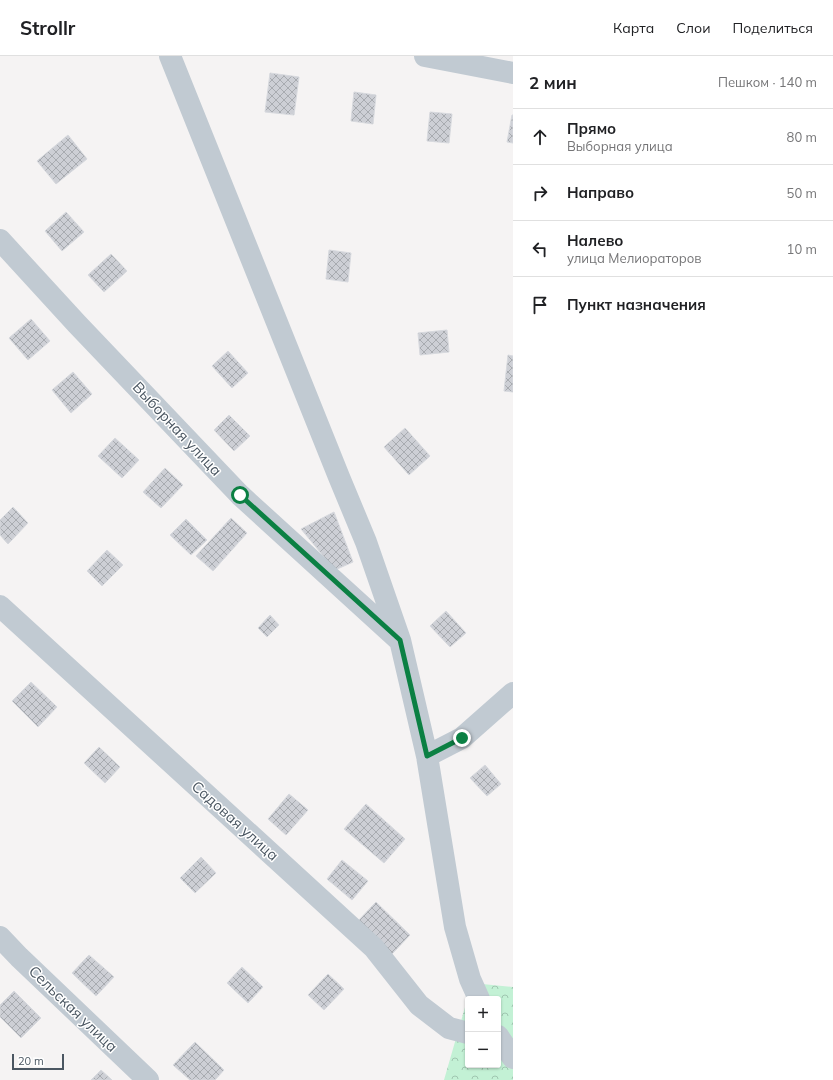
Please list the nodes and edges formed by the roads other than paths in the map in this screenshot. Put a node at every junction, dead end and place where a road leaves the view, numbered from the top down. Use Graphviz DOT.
graph roads {
  1 [pos="170,56"];
  2 [pos="425,56"];
  3 [pos="513,73"];
  4 [pos="0,240"];
  5 [pos="0,606"];
  6 [pos="400,640"];
  7 [pos="513,693"];
  8 [pos="427,756"];
  9 [pos="0,937"];
  10 [pos="9,955"];
  11 [pos="478,996"];
  12 [pos="465,1032"];
  13 [pos="501,1040"];
  14 [pos="513,1058"];
  15 [pos="148,1080"];
  1 -- 6 [label="street"];
  2 -- 3 [label="street"];
  4 -- 6 [label="street, Выборная улица"];
  5 -- 12 [label="street, Садовая улица"];
  6 -- 8 [label="street"];
  7 -- 8 [label="street"];
  8 -- 11 [label="street"];
  9 -- 10 [label="street, Сельская улица"];
  10 -- 15 [label="street, Сельская улица"];
  13 -- 14 [label="street"];
}
